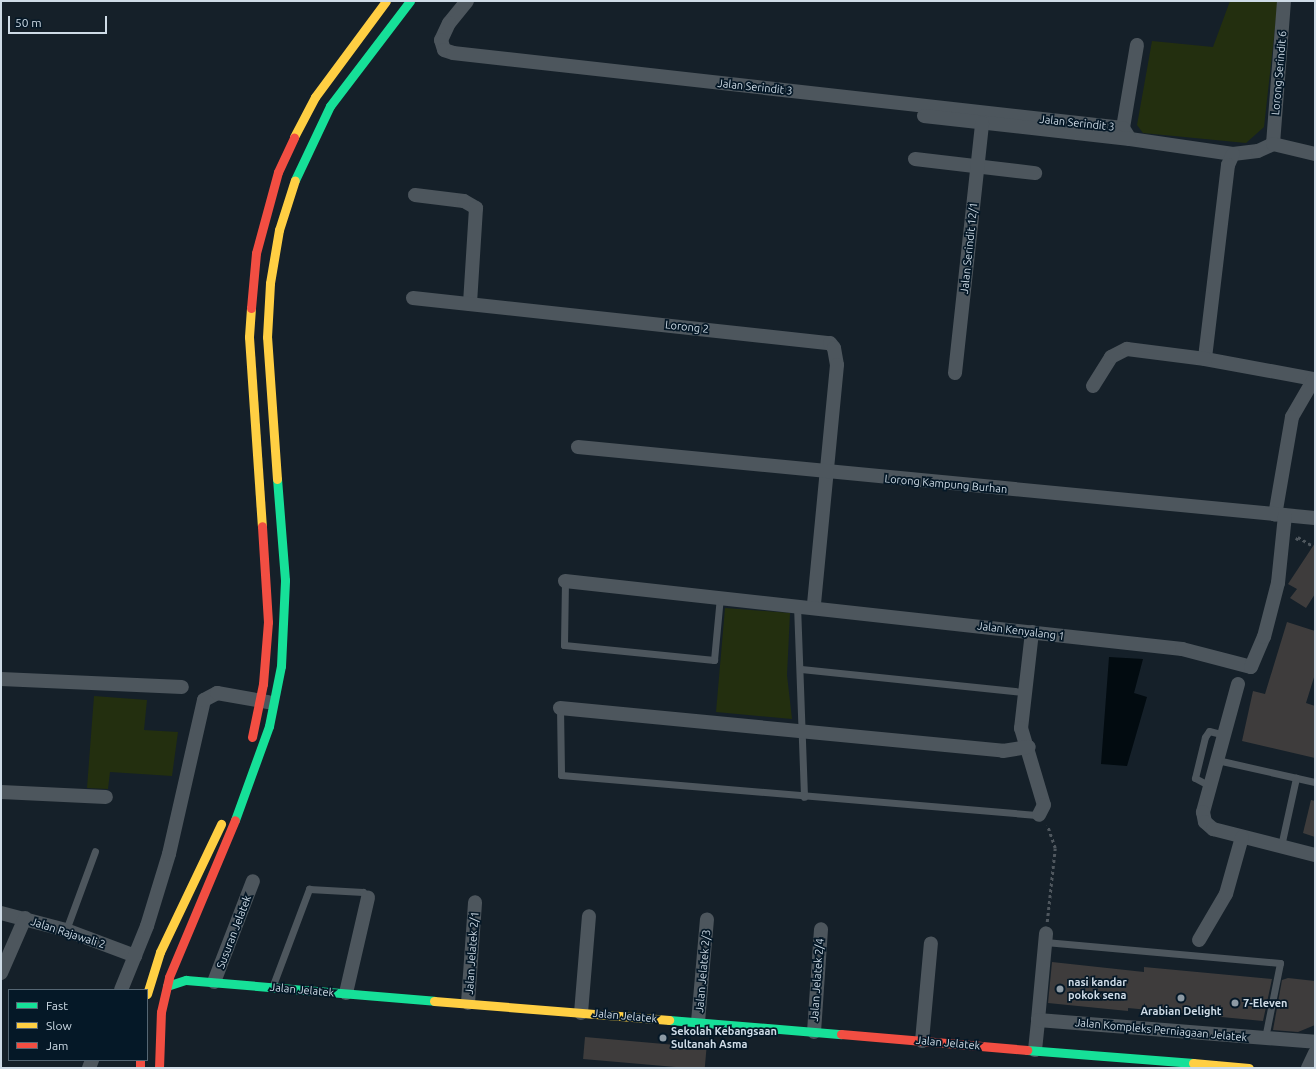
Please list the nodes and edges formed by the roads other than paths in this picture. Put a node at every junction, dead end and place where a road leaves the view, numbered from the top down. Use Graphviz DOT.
graph roads {
  1 [pos="386,1"];
  2 [pos="410,1"];
  3 [pos="467,1"];
  4 [pos="1284,1"];
  5 [pos="1137,45"];
  6 [pos="924,116"];
  7 [pos="982,123"];
  8 [pos="1127,133"];
  9 [pos="1273,144"];
  10 [pos="1233,154"];
  11 [pos="1315,154"];
  12 [pos="915,159"];
  13 [pos="978,166"];
  14 [pos="1035,173"];
  15 [pos="415,194"];
  16 [pos="412,298"];
  17 [pos="470,304"];
  18 [pos="1205,359"];
  19 [pos="955,373"];
  20 [pos="1093,386"];
  21 [pos="578,447"];
  22 [pos="825,472"];
  23 [pos="1280,515"];
  24 [pos="1315,518"];
  25 [pos="565,582"];
  26 [pos="720,597"];
  27 [pos="793,604"];
  28 [pos="814,606"];
  29 [pos="1032,632"];
  30 [pos="801,669"];
  31 [pos="1,678"];
  32 [pos="1238,684"];
  33 [pos="182,687"];
  34 [pos="1024,692"];
  35 [pos="260,700"];
  36 [pos="274,703"];
  37 [pos="560,708"];
  38 [pos="801,731"];
  39 [pos="1225,735"];
  40 [pos="1029,747"];
  41 [pos="1218,760"];
  42 [pos="1296,778"];
  43 [pos="1315,782"];
  44 [pos="1210,786"];
  45 [pos="1,792"];
  46 [pos="106,797"];
  47 [pos="804,797"];
  48 [pos="1039,815"];
  49 [pos="1242,837"];
  50 [pos="1280,846"];
  51 [pos="95,851"];
  52 [pos="1315,854"];
  53 [pos="253,881"];
  54 [pos="368,898"];
  55 [pos="475,902"];
  56 [pos="1,913"];
  57 [pos="589,916"];
  58 [pos="24,918"];
  59 [pos="707,919"];
  60 [pos="821,929"];
  61 [pos="66,930"];
  62 [pos="1046,938"];
  63 [pos="1199,940"];
  64 [pos="931,943"];
  65 [pos="135,956"];
  66 [pos="173,967"];
  67 [pos="1,973"];
  68 [pos="192,980"];
  69 [pos="214,982"];
  70 [pos="167,986"];
  71 [pos="272,987"];
  72 [pos="121,989"];
  73 [pos="148,991"];
  74 [pos="346,993"];
  75 [pos="468,1003"];
  76 [pos="581,1013"];
  77 [pos="1038,1020"];
  78 [pos="698,1022"];
  79 [pos="814,1032"];
  80 [pos="1265,1038"];
  81 [pos="922,1041"];
  82 [pos="1315,1042"];
  83 [pos="1035,1050"];
  84 [pos="1315,1053"];
  85 [pos="159,1068"];
  86 [pos="1249,1068"];
  87 [pos="1308,1068"];
  1 -- 35 [label="main road"];
  2 -- 36 [label="main road"];
  3 -- 8 [label="street, Jalan Serindit 3"];
  4 -- 9 [label="street, Lorong Serindit 6"];
  5 -- 8 [label="street"];
  6 -- 7 [label="street"];
  7 -- 8 [label="street"];
  7 -- 13 [label="street, Jalan Serindit 12/1"];
  8 -- 10 [label="street"];
  9 -- 10 [label="street"];
  9 -- 11 [label="street"];
  10 -- 18 [label="street"];
  12 -- 13 [label="street"];
  13 -- 14 [label="street"];
  13 -- 19 [label="street, Jalan Serindit 12/1"];
  15 -- 17 [label="street"];
  16 -- 17 [label="street, Lorong 2"];
  17 -- 22 [label="street, Lorong 2"];
  18 -- 20 [label="street"];
  18 -- 23 [label="street"];
  21 -- 22 [label="street, Lorong Kampung Burhan"];
  22 -- 23 [label="street, Lorong Kampung Burhan"];
  22 -- 28 [label="street"];
  23 -- 24 [label="street, Lorong Kampung Burhan"];
  23 -- 29 [label="street, Jalan Kenyalang 1"];
  25 -- 26 [label="street, Jalan Kenyalang 1"];
  25 -- 26 [label="lane"];
  26 -- 27 [label="street, Jalan Kenyalang 1"];
  27 -- 28 [label="street, Jalan Kenyalang 1"];
  27 -- 30 [label="lane"];
  28 -- 29 [label="street, Jalan Kenyalang 1"];
  29 -- 34 [label="street"];
  30 -- 34 [label="lane"];
  30 -- 38 [label="lane"];
  31 -- 33 [label="street"];
  32 -- 39 [label="street"];
  34 -- 40 [label="street"];
  35 -- 36 [label="street"];
  35 -- 65 [label="street"];
  35 -- 73 [label="main road"];
  36 -- 66 [label="main road"];
  37 -- 38 [label="street"];
  37 -- 47 [label="lane"];
  38 -- 40 [label="street"];
  38 -- 47 [label="lane"];
  39 -- 41 [label="street"];
  39 -- 44 [label="lane"];
  40 -- 48 [label="street"];
  41 -- 42 [label="lane"];
  41 -- 44 [label="street"];
  42 -- 43 [label="lane"];
  42 -- 50 [label="lane"];
  44 -- 49 [label="street"];
  45 -- 46 [label="street"];
  47 -- 48 [label="lane"];
  49 -- 50 [label="street"];
  49 -- 63 [label="street"];
  50 -- 52 [label="street"];
  51 -- 61 [label="lane"];
  53 -- 69 [label="street, Susuran Jelatek"];
  54 -- 71 [label="lane"];
  54 -- 74 [label="street"];
  55 -- 75 [label="street, Jalan Jelatek 2/1"];
  56 -- 58 [label="street, Jalan Rajawali 2"];
  57 -- 76 [label="street"];
  58 -- 61 [label="street, Jalan Rajawali 2"];
  58 -- 67 [label="street"];
  59 -- 78 [label="street, Jalan Jelatek 2/3"];
  60 -- 79 [label="street, Jalan Jelatek 2/4"];
  61 -- 65 [label="street, Jalan Rajawali 2"];
  62 -- 77 [label="street"];
  62 -- 80 [label="lane"];
  64 -- 81 [label="street"];
  65 -- 72 [label="street"];
  66 -- 68 [label="street, Jalan Jelatek"];
  66 -- 70 [label="main road"];
  68 -- 69 [label="main road, Jalan Jelatek"];
  68 -- 70 [label="main road, Jalan Jelatek"];
  69 -- 71 [label="main road, Jalan Jelatek"];
  70 -- 85 [label="main road"];
  71 -- 74 [label="main road, Jalan Jelatek"];
  74 -- 75 [label="main road, Jalan Jelatek"];
  75 -- 76 [label="main road, Jalan Jelatek"];
  76 -- 78 [label="main road, Jalan Jelatek"];
  77 -- 80 [label="street, Jalan Kompleks Perniagaan Jelatek"];
  77 -- 83 [label="street"];
  78 -- 79 [label="main road, Jalan Jelatek"];
  79 -- 81 [label="main road, Jalan Jelatek"];
  80 -- 82 [label="street, Jalan Kompleks Perniagaan Jelatek"];
  81 -- 83 [label="main road, Jalan Jelatek"];
  83 -- 86 [label="main road, Jalan Jelatek"];
  84 -- 87 [label="street"];
}
